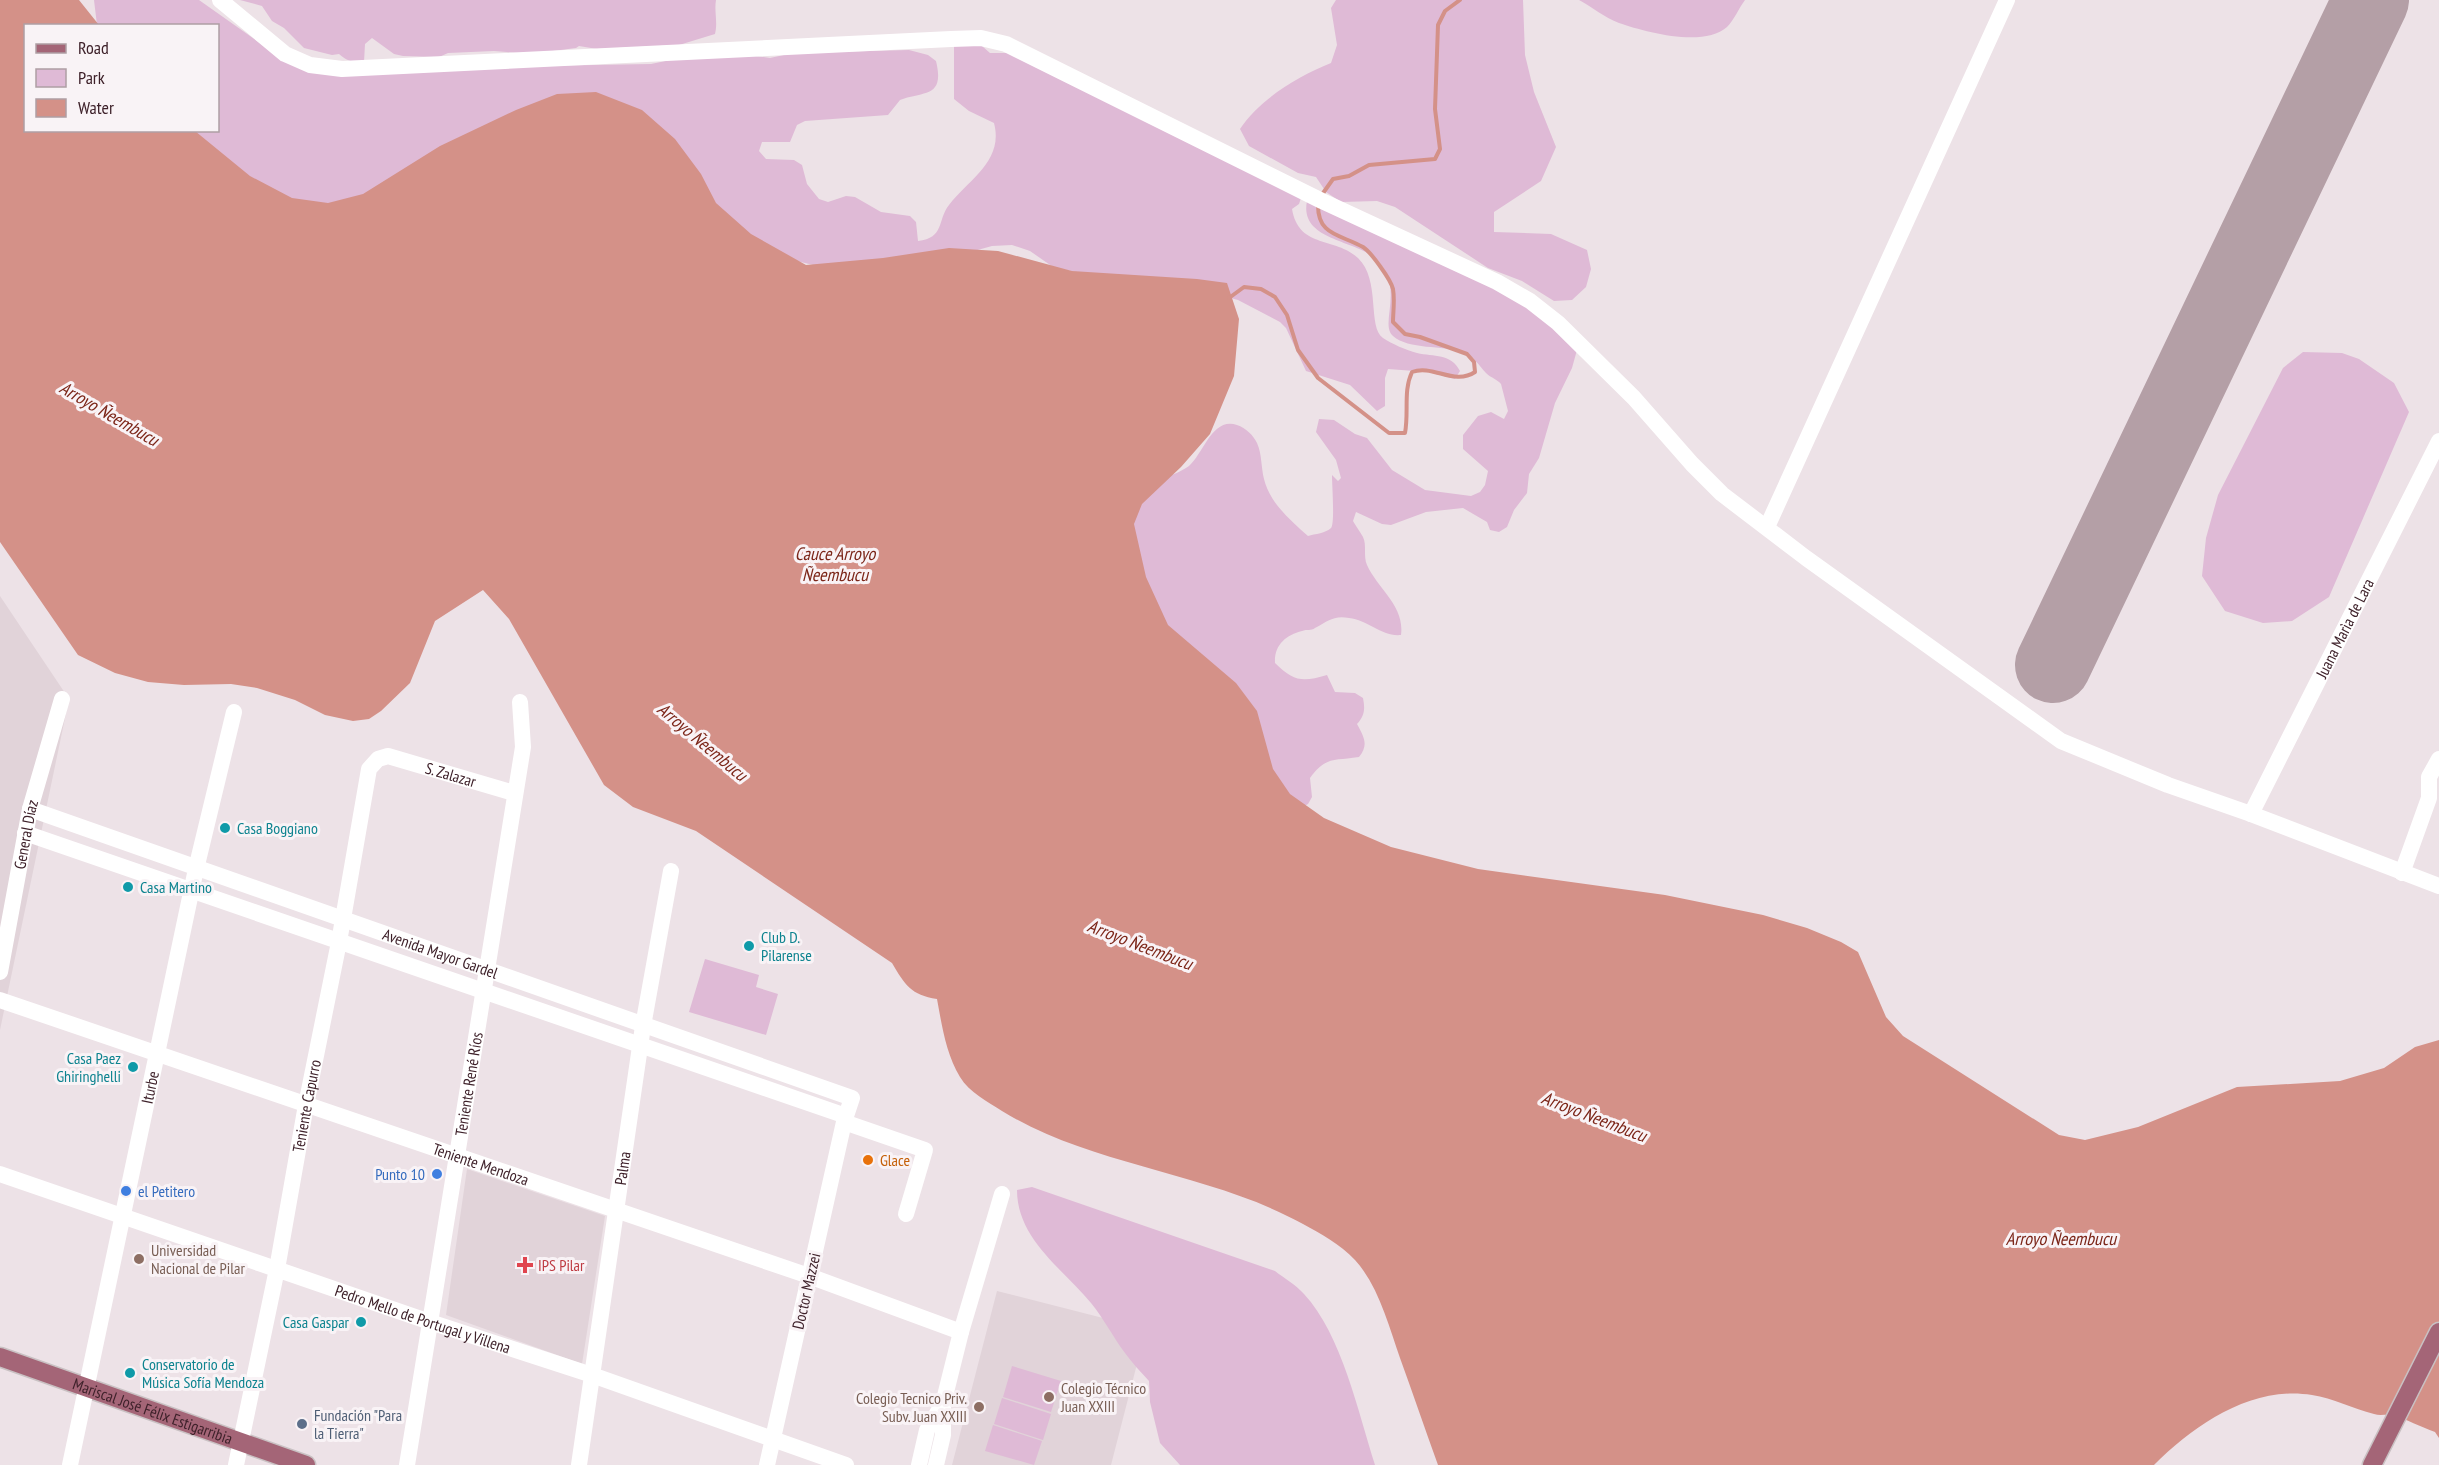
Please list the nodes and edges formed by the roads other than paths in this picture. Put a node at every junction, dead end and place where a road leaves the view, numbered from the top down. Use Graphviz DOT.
graph roads {
  1 [pos="220,0"];
  2 [pos="2007,0"];
  3 [pos="2439,441"];
  4 [pos="1767,527"];
  5 [pos="62,699"];
  6 [pos="520,702"];
  7 [pos="234,712"];
  8 [pos="388,756"];
  9 [pos="2439,759"];
  10 [pos="514,793"];
  11 [pos="30,809"];
  12 [pos="2251,813"];
  13 [pos="25,833"];
  14 [pos="196,869"];
  15 [pos="671,871"];
  16 [pos="2402,873"];
  17 [pos="2439,886"];
  18 [pos="192,891"];
  19 [pos="342,920"];
  20 [pos="339,942"];
  21 [pos="487,971"];
  22 [pos="0,972"];
  23 [pos="484,992"];
  24 [pos="0,1000"];
  25 [pos="644,1026"];
  26 [pos="641,1046"];
  27 [pos="158,1055"];
  28 [pos="852,1098"];
  29 [pos="306,1105"];
  30 [pos="845,1119"];
  31 [pos="457,1156"];
  32 [pos="0,1174"];
  33 [pos="1002,1194"];
  34 [pos="616,1212"];
  35 [pos="906,1214"];
  36 [pos="122,1216"];
  37 [pos="277,1269"];
  38 [pos="809,1276"];
  39 [pos="430,1322"];
  40 [pos="961,1332"];
  41 [pos="2439,1332"];
  42 [pos="0,1357"];
  43 [pos="592,1375"];
  44 [pos="86,1387"];
  45 [pos="943,1404"];
  46 [pos="773,1440"];
  47 [pos="240,1442"];
  48 [pos="70,1465"];
  49 [pos="236,1465"];
  50 [pos="306,1465"];
  51 [pos="407,1465"];
  52 [pos="579,1465"];
  53 [pos="766,1465"];
  54 [pos="846,1465"];
  55 [pos="919,1465"];
  56 [pos="936,1465"];
  57 [pos="2372,1465"];
  1 -- 4 [label="street"];
  2 -- 4 [label="street"];
  3 -- 12 [label="street, Juana Marìa de Lara"];
  4 -- 12 [label="street"];
  5 -- 11 [label="street, General Díaz"];
  6 -- 10 [label="street, Teniente René Ríos"];
  7 -- 14 [label="street, Iturbe"];
  8 -- 10 [label="street, S. Zalazar"];
  8 -- 19 [label="street, Teniente Capurro"];
  9 -- 16 [label="street"];
  10 -- 21 [label="street, Teniente René Ríos"];
  11 -- 13 [label="street, General Díaz"];
  11 -- 14 [label="street, Avenida Mayor Gardel"];
  12 -- 16 [label="street"];
  13 -- 18 [label="street, Avenida Mayor Gardel"];
  13 -- 22 [label="street, General Díaz"];
  14 -- 18 [label="street, Iturbe"];
  14 -- 19 [label="street, Avenida Mayor Gardel"];
  15 -- 25 [label="street, Palma"];
  16 -- 17 [label="street"];
  18 -- 20 [label="street, Avenida Mayor Gardel"];
  18 -- 27 [label="street, Iturbe"];
  19 -- 20 [label="street, Teniente Capurro"];
  19 -- 21 [label="street, Avenida Mayor Gardel"];
  20 -- 23 [label="street, Avenida Mayor Gardel"];
  20 -- 29 [label="street, Teniente Capurro"];
  21 -- 23 [label="street, Teniente René Ríos"];
  21 -- 25 [label="street, Avenida Mayor Gardel"];
  23 -- 26 [label="street, Avenida Mayor Gardel"];
  23 -- 31 [label="street, Teniente René Ríos"];
  24 -- 27 [label="street, Teniente Mendoza"];
  25 -- 26 [label="street, Palma"];
  25 -- 28 [label="street, Avenida Mayor Gardel"];
  26 -- 30 [label="street, Avenida Mayor Gardel"];
  26 -- 34 [label="street, Palma"];
  27 -- 29 [label="street, Teniente Mendoza"];
  27 -- 36 [label="street, Iturbe"];
  28 -- 30 [label="street, Doctor Mazzei"];
  29 -- 31 [label="street, Teniente Mendoza"];
  29 -- 37 [label="street, Teniente Capurro"];
  30 -- 35 [label="street, Avenida Mayor Gardel"];
  30 -- 38 [label="street, Doctor Mazzei"];
  31 -- 34 [label="street, Teniente Mendoza"];
  31 -- 39 [label="street, Teniente René Ríos"];
  32 -- 36 [label="street, Pedro Mello de Portugal y Villena"];
  33 -- 40 [label="street"];
  34 -- 38 [label="street, Teniente Mendoza"];
  34 -- 43 [label="street, Palma"];
  36 -- 37 [label="street, Pedro Mello de Portugal y Villena"];
  36 -- 44 [label="street, Iturbe"];
  37 -- 39 [label="street, Pedro Mello de Portugal y Villena"];
  37 -- 47 [label="street, Teniente Capurro"];
  38 -- 40 [label="street, Teniente Mendoza"];
  38 -- 46 [label="street, Doctor Mazzei"];
  39 -- 43 [label="street, Pedro Mello de Portugal y Villena"];
  39 -- 51 [label="street, Teniente René Ríos"];
  40 -- 45 [label="street"];
  41 -- 57 [label="main road"];
  42 -- 44 [label="main road, Mariscal José Félix Estigarribia"];
  43 -- 46 [label="street, Pedro Mello de Portugal y Villena"];
  43 -- 52 [label="street, Palma"];
  44 -- 47 [label="main road, Mariscal José Félix Estigarribia"];
  44 -- 48 [label="street, Iturbe"];
  45 -- 55 [label="street"];
  45 -- 56 [label="street"];
  46 -- 53 [label="street, Doctor Mazzei"];
  46 -- 54 [label="street, Pedro Mello de Portugal y Villena"];
  47 -- 49 [label="street, Teniente Capurro"];
  47 -- 50 [label="main road, Mariscal José Félix Estigarribia"];
}
